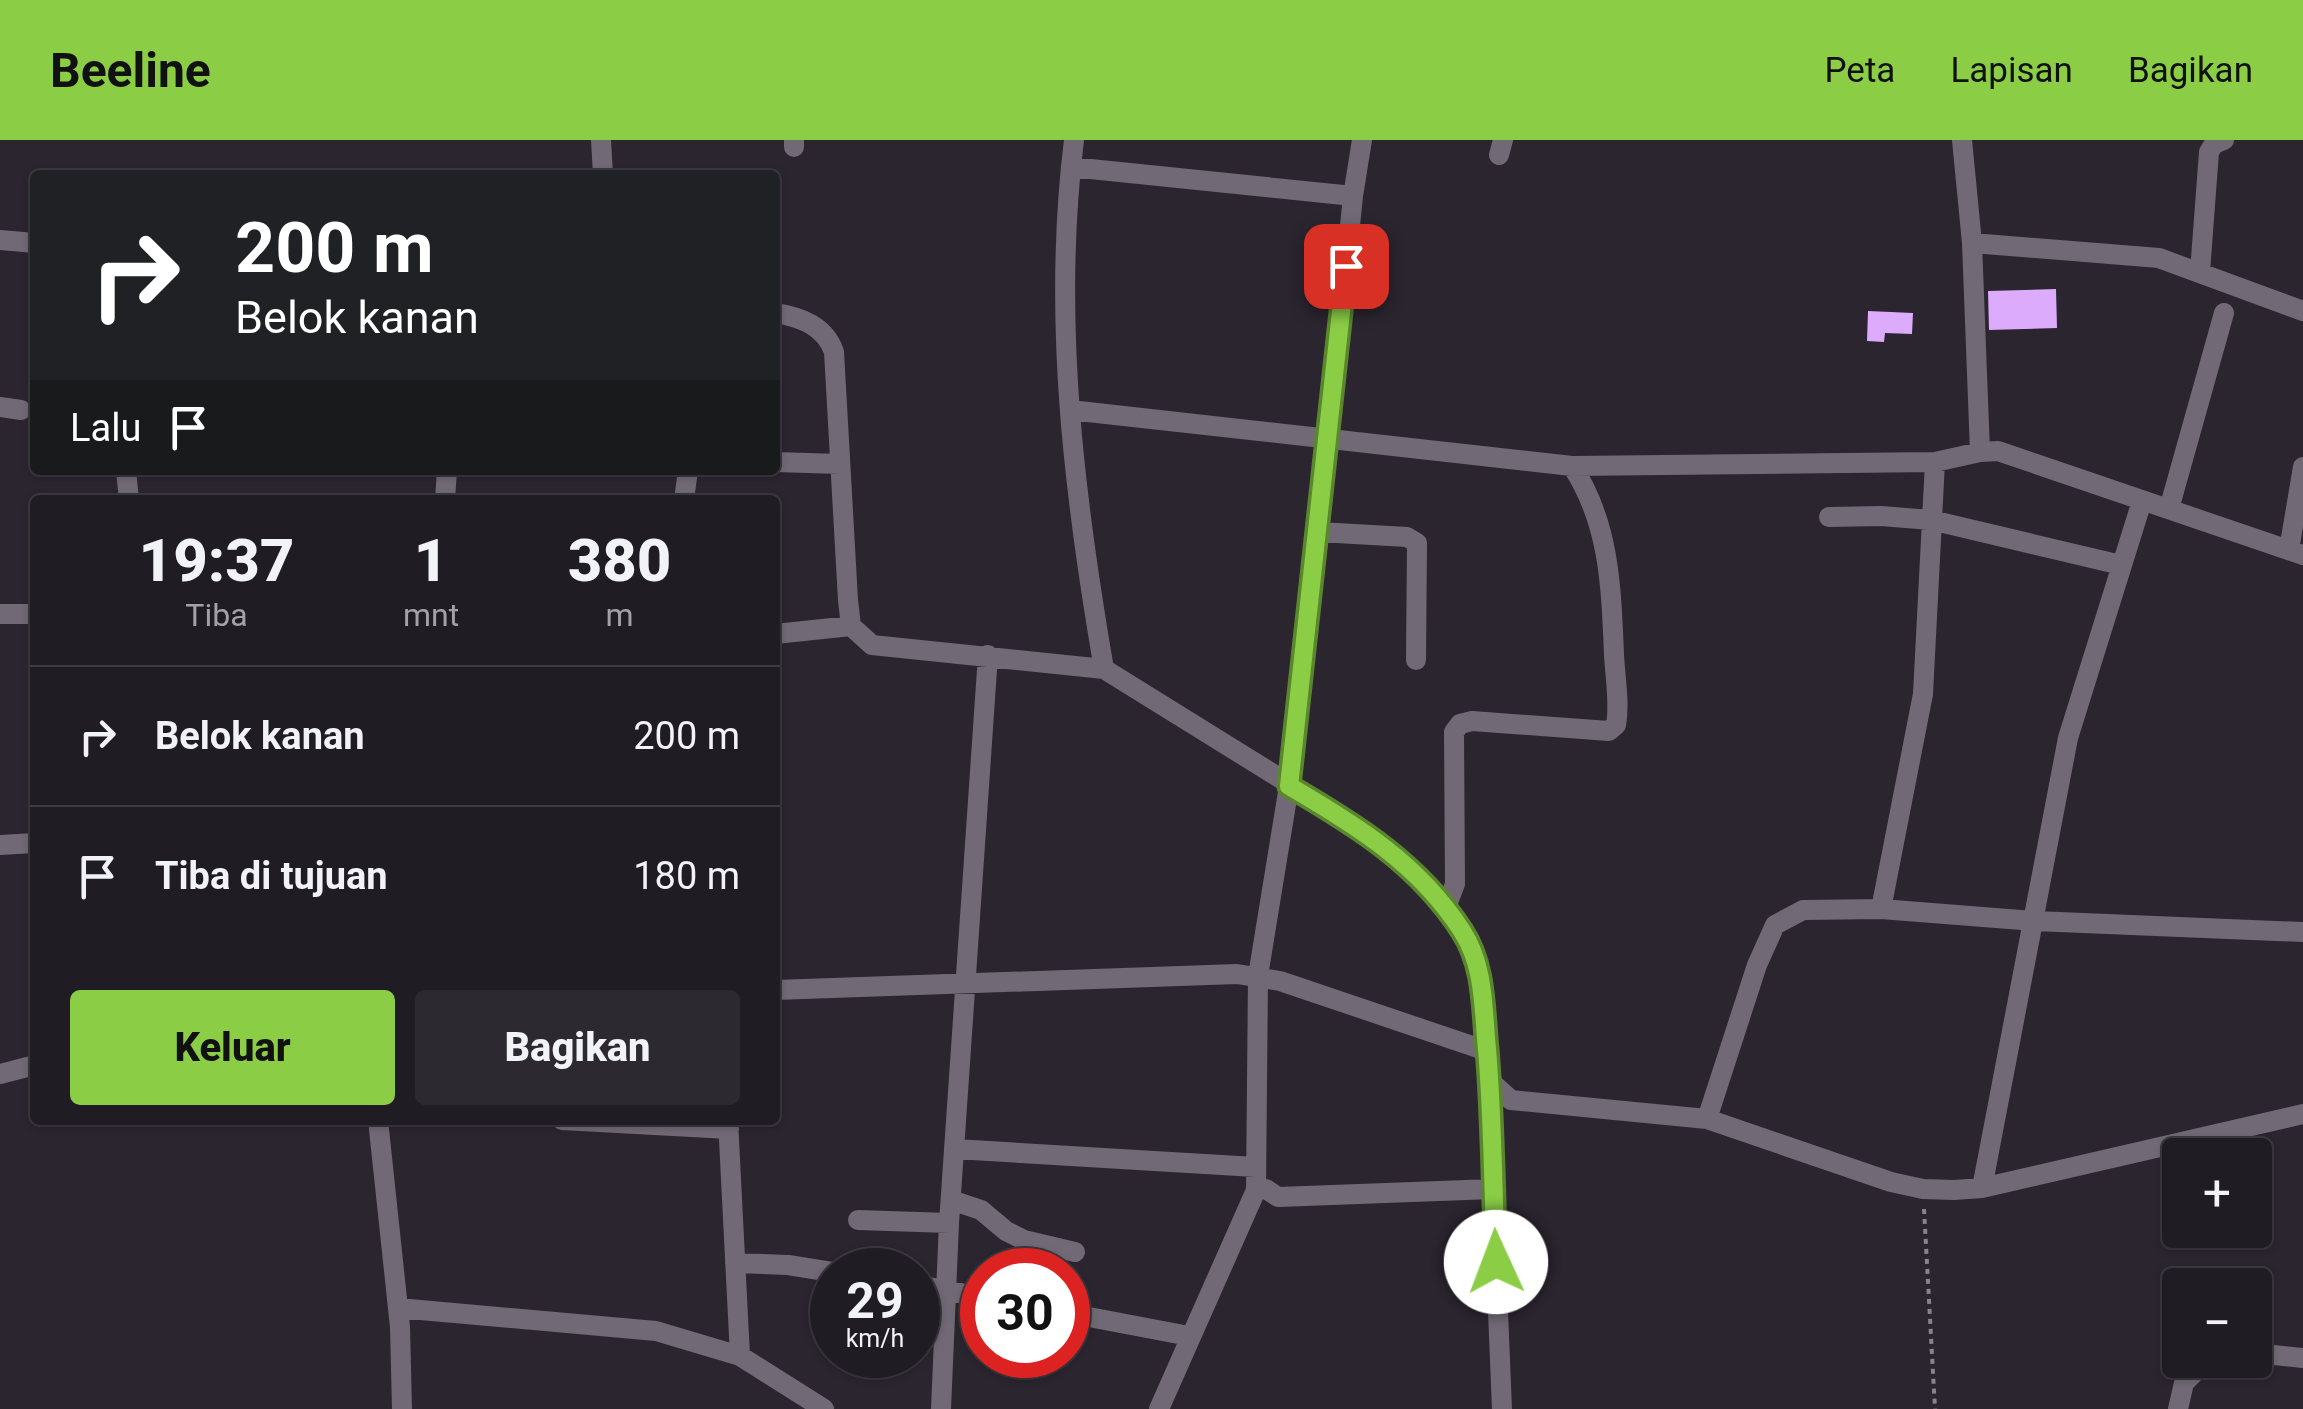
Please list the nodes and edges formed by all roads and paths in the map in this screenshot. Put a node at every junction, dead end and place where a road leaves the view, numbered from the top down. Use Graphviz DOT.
graph roads {
  1 [pos="601,140"];
  2 [pos="1074,140"];
  3 [pos="1362,140"];
  4 [pos="1962,140"];
  5 [pos="2224,140"];
  6 [pos="1071,167"];
  7 [pos="603,170"];
  8 [pos="1353,196"];
  9 [pos="0,240"];
  10 [pos="30,243"];
  11 [pos="1972,243"];
  12 [pos="2200,272"];
  13 [pos="2303,311"];
  14 [pos="2224,313"];
  15 [pos="780,315"];
  16 [pos="0,406"];
  17 [pos="22,410"];
  18 [pos="1070,410"];
  19 [pos="1329,441"];
  20 [pos="1980,452"];
  21 [pos="780,462"];
  22 [pos="1935,462"];
  23 [pos="840,464"];
  24 [pos="1572,466"];
  25 [pos="2303,467"];
  26 [pos="2142,501"];
  27 [pos="2169,509"];
  28 [pos="1829,517"];
  29 [pos="1931,520"];
  30 [pos="1319,532"];
  31 [pos="2296,552"];
  32 [pos="2122,565"];
  33 [pos="0,614"];
  34 [pos="30,614"];
  35 [pos="852,626"];
  36 [pos="780,633"];
  37 [pos="988,655"];
  38 [pos="1416,660"];
  39 [pos="1104,669"];
  40 [pos="1289,786"];
  41 [pos="30,843"];
  42 [pos="0,844"];
  43 [pos="1881,908"];
  44 [pos="1445,910"];
  45 [pos="2035,920"];
  46 [pos="2303,932"];
  47 [pos="1258,976"];
  48 [pos="966,984"];
  49 [pos="780,990"];
  50 [pos="1487,1051"];
  51 [pos="30,1066"];
  52 [pos="0,1074"];
  53 [pos="1492,1083"];
  54 [pos="1512,1100"];
  55 [pos="2303,1114"];
  56 [pos="1492,1116"];
  57 [pos="1707,1119"];
  58 [pos="379,1125"];
  59 [pos="729,1125"];
  60 [pos="954,1149"];
  61 [pos="1255,1167"];
  62 [pos="1982,1188"];
  63 [pos="1492,1189"];
  64 [pos="1923,1189"];
  65 [pos="1256,1190"];
  66 [pos="951,1200"];
  67 [pos="858,1220"];
  68 [pos="949,1223"];
  69 [pos="1059,1248"];
  70 [pos="736,1262"];
  71 [pos="810,1268"];
  72 [pos="940,1289"];
  73 [pos="945,1290"];
  74 [pos="960,1293"];
  75 [pos="398,1308"];
  76 [pos="1090,1317"];
  77 [pos="1189,1336"];
  78 [pos="2272,1355"];
  79 [pos="740,1356"];
  80 [pos="2303,1358"];
  81 [pos="2189,1378"];
  82 [pos="402,1409"];
  83 [pos="824,1409"];
  84 [pos="940,1409"];
  85 [pos="1159,1409"];
  86 [pos="1502,1409"];
  87 [pos="1936,1409"];
  88 [pos="2178,1409"];
  1 -- 7 [label="street"];
  2 -- 6 [label="street"];
  3 -- 8 [label="street"];
  4 -- 11 [label="street"];
  5 -- 12 [label="street"];
  6 -- 8 [label="street"];
  6 -- 18 [label="street"];
  8 -- 19 [label="street"];
  9 -- 10 [label="street"];
  11 -- 12 [label="street"];
  11 -- 20 [label="street"];
  12 -- 13 [label="street"];
  14 -- 27 [label="street"];
  15 -- 23 [label="street"];
  16 -- 17 [label="street"];
  18 -- 19 [label="street"];
  18 -- 39 [label="street"];
  19 -- 24 [label="street"];
  19 -- 30 [label="street"];
  20 -- 22 [label="street"];
  20 -- 26 [label="street"];
  21 -- 23 [label="street"];
  22 -- 24 [label="street"];
  22 -- 29 [label="street"];
  23 -- 35 [label="street"];
  24 -- 44 [label="street"];
  25 -- 31 [label="street"];
  26 -- 27 [label="street"];
  26 -- 32 [label="street"];
  27 -- 31 [label="street"];
  28 -- 29 [label="street"];
  29 -- 32 [label="street"];
  29 -- 43 [label="street"];
  30 -- 38 [label="street"];
  30 -- 40 [label="street"];
  32 -- 45 [label="street"];
  33 -- 34 [label="street"];
  35 -- 36 [label="street"];
  35 -- 37 [label="street"];
  37 -- 39 [label="street"];
  37 -- 48 [label="street"];
  39 -- 40 [label="street"];
  40 -- 44 [label="street"];
  40 -- 47 [label="street"];
  41 -- 42 [label="street"];
  43 -- 45 [label="street"];
  43 -- 57 [label="street"];
  44 -- 50 [label="street"];
  45 -- 46 [label="street"];
  45 -- 62 [label="street"];
  47 -- 48 [label="street"];
  47 -- 50 [label="street"];
  47 -- 61 [label="street"];
  48 -- 49 [label="street"];
  48 -- 60 [label="street"];
  50 -- 53 [label="street"];
  51 -- 52 [label="street"];
  53 -- 54 [label="street"];
  53 -- 56 [label="street"];
  54 -- 56 [label="street"];
  54 -- 57 [label="street"];
  55 -- 62 [label="street"];
  56 -- 63 [label="street"];
  57 -- 64 [label="street"];
  58 -- 75 [label="street"];
  59 -- 70 [label="street"];
  60 -- 61 [label="street"];
  60 -- 66 [label="street"];
  61 -- 65 [label="street"];
  62 -- 64 [label="street"];
  63 -- 65 [label="street"];
  63 -- 86 [label="street"];
  64 -- 87 [label="path"];
  65 -- 77 [label="street"];
  66 -- 68 [label="street"];
  66 -- 69 [label="street"];
  67 -- 68 [label="street"];
  68 -- 73 [label="street"];
  70 -- 71 [label="street"];
  70 -- 79 [label="street"];
  72 -- 73 [label="street"];
  73 -- 74 [label="street"];
  73 -- 84 [label="street"];
  75 -- 79 [label="street"];
  75 -- 82 [label="street"];
  76 -- 77 [label="street"];
  77 -- 85 [label="street"];
  78 -- 80 [label="street"];
  79 -- 83 [label="street"];
  81 -- 88 [label="street"];
}
